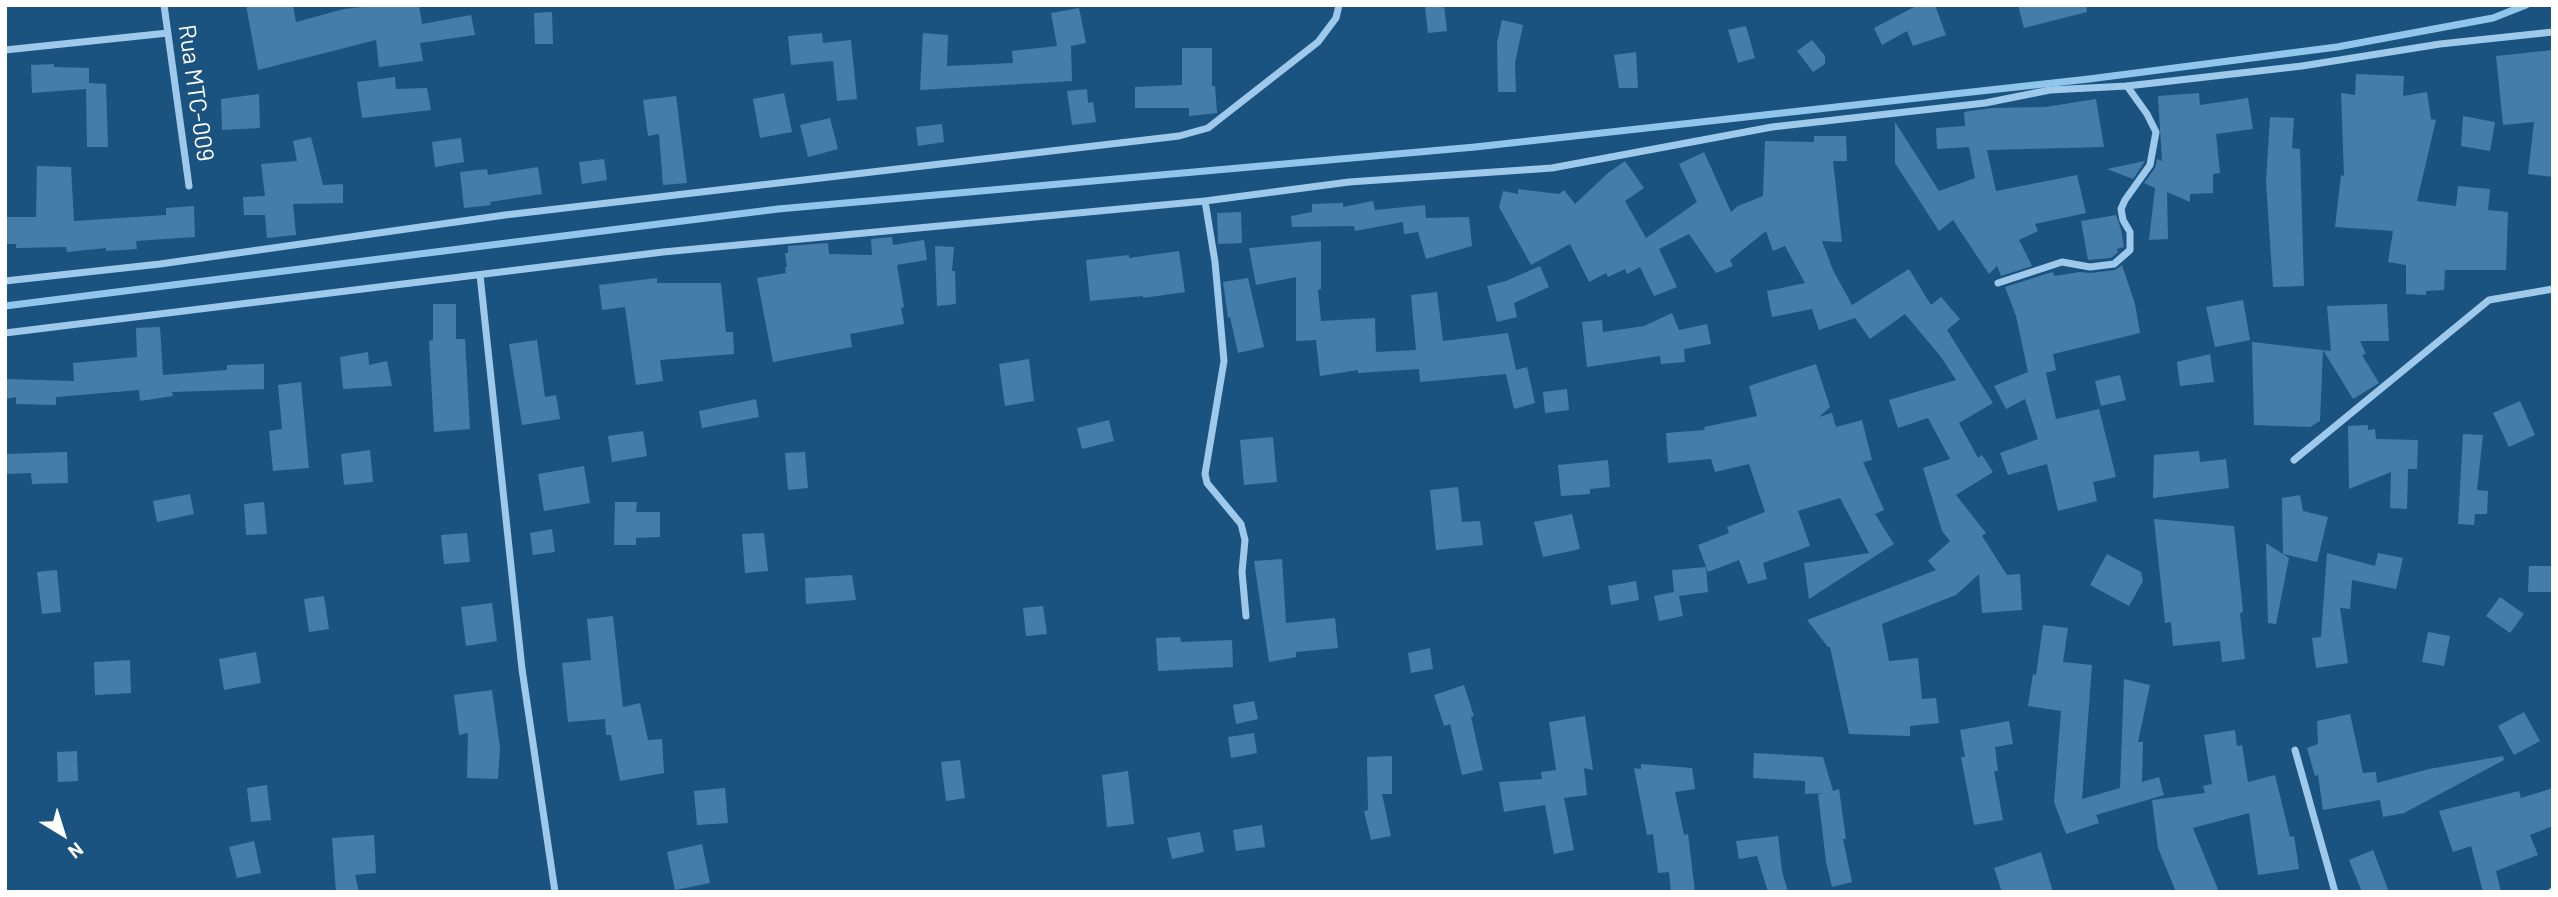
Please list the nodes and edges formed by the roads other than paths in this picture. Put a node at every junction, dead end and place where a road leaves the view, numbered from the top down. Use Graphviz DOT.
graph roads {
  1 [pos="164,5"];
  2 [pos="1339,5"];
  3 [pos="2553,32"];
  4 [pos="168,33"];
  5 [pos="5,50"];
  6 [pos="2127,86"];
  7 [pos="189,186"];
  8 [pos="1205,201"];
  9 [pos="480,275"];
  10 [pos="5,281"];
  11 [pos="1998,283"];
  12 [pos="2553,289"];
  13 [pos="5,333"];
  14 [pos="2294,460"];
  15 [pos="1246,616"];
  16 [pos="2295,750"];
  17 [pos="555,892"];
  18 [pos="2335,892"];
  1 -- 4 [label="street, Rua MTC-009"];
  2 -- 10 [label="street"];
  3 -- 6 [label="street"];
  4 -- 5 [label="street"];
  4 -- 7 [label="street, Rua MTC-009"];
  6 -- 8 [label="street"];
  6 -- 11 [label="street"];
  8 -- 9 [label="street"];
  8 -- 15 [label="street"];
  9 -- 13 [label="street"];
  9 -- 17 [label="street"];
  12 -- 14 [label="street"];
  16 -- 18 [label="street"];
}
